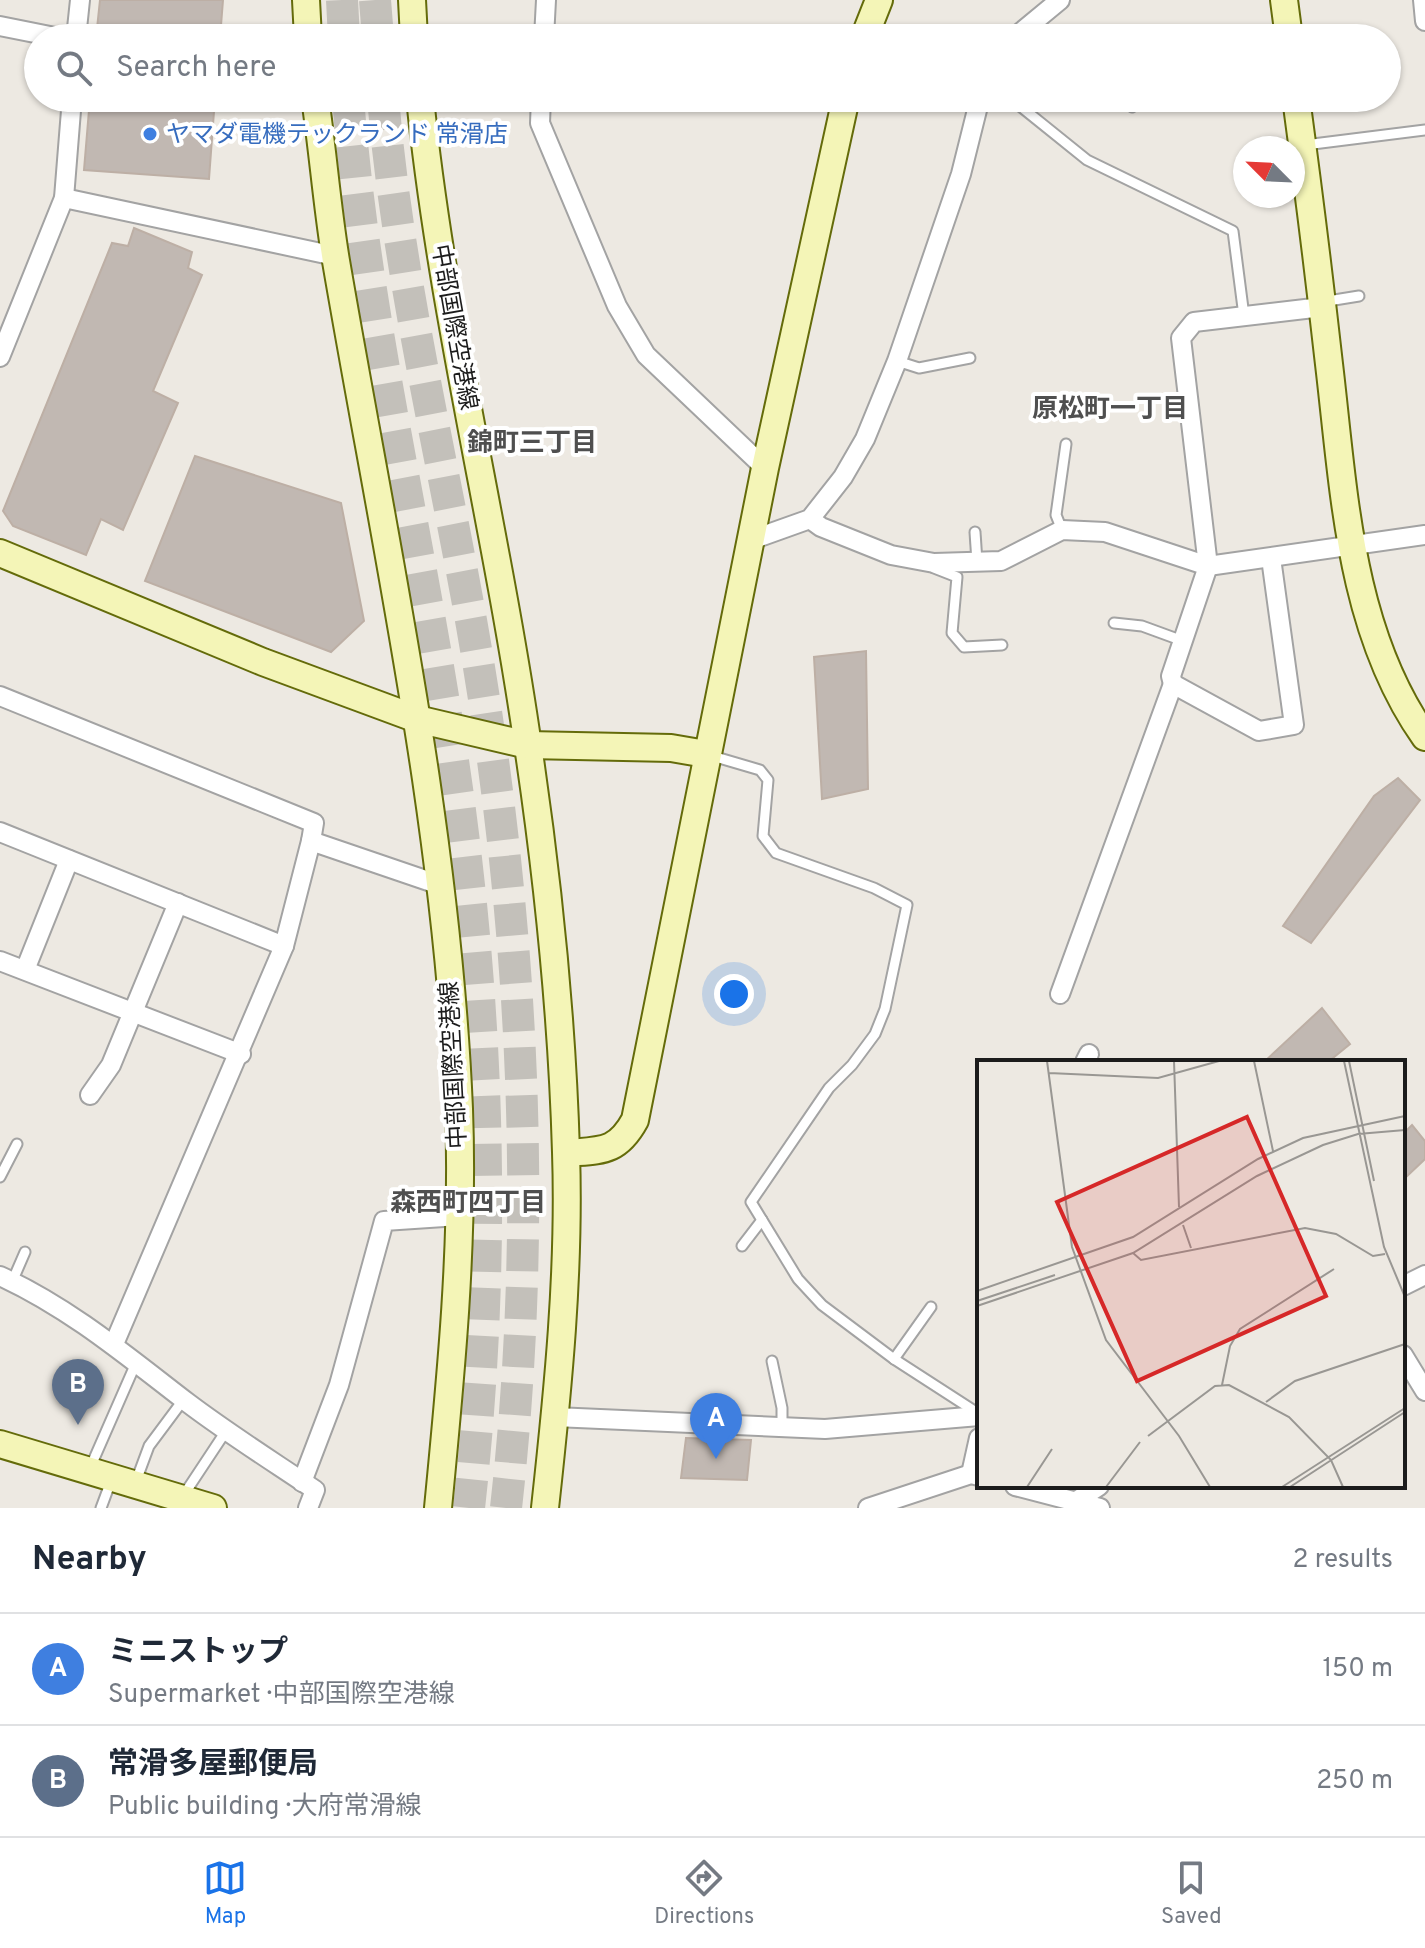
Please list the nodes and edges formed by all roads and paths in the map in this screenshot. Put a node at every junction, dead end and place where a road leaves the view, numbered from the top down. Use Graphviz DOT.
graph roads {
  1 [pos="80,0"];
  2 [pos="306,0"];
  3 [pos="412,0"];
  4 [pos="546,0"];
  5 [pos="879,0"];
  6 [pos="1060,0"];
  7 [pos="1284,0"];
  8 [pos="1423,0"];
  9 [pos="1425,21"];
  10 [pos="77,24"];
  11 [pos="307,24"];
  12 [pos="413,24"];
  13 [pos="545,24"];
  14 [pos="870,24"];
  15 [pos="1032,24"];
  16 [pos="1287,24"];
  17 [pos="0,27"];
  18 [pos="24,31"];
  19 [pos="71,112"];
  20 [pos="317,112"];
  21 [pos="422,112"];
  22 [pos="540,112"];
  23 [pos="843,112"];
  24 [pos="976,112"];
  25 [pos="1027,112"];
  26 [pos="1298,112"];
  27 [pos="1425,130"];
  28 [pos="1301,136"];
  29 [pos="1305,146"];
  30 [pos="1305,170"];
  31 [pos="64,198"];
  32 [pos="335,256"];
  33 [pos="1359,296"];
  34 [pos="1322,304"];
  35 [pos="1244,316"];
  36 [pos="0,357"];
  37 [pos="970,358"];
  38 [pos="897,361"];
  39 [pos="1066,444"];
  40 [pos="765,468"];
  41 [pos="810,519"];
  42 [pos="1062,530"];
  43 [pos="975,532"];
  44 [pos="1425,535"];
  45 [pos="751,540"];
  46 [pos="1353,547"];
  47 [pos="0,553"];
  48 [pos="1271,558"];
  49 [pos="1001,561"];
  50 [pos="977,562"];
  51 [pos="934,563"];
  52 [pos="1022,563"];
  53 [pos="1208,566"];
  54 [pos="1114,623"];
  55 [pos="1186,641"];
  56 [pos="1002,645"];
  57 [pos="1173,684"];
  58 [pos="0,696"];
  59 [pos="417,719"];
  60 [pos="1425,737"];
  61 [pos="528,745"];
  62 [pos="706,754"];
  63 [pos="0,832"];
  64 [pos="311,841"];
  65 [pos="69,860"];
  66 [pos="440,885"];
  67 [pos="178,903"];
  68 [pos="284,946"];
  69 [pos="0,961"];
  70 [pos="25,970"];
  71 [pos="1060,994"];
  72 [pos="134,1013"];
  73 [pos="241,1054"];
  74 [pos="90,1095"];
  75 [pos="17,1144"];
  76 [pos="567,1153"];
  77 [pos="0,1177"];
  78 [pos="459,1216"];
  79 [pos="762,1220"];
  80 [pos="742,1246"];
  81 [pos="25,1252"];
  82 [pos="1425,1275"];
  83 [pos="6,1279"];
  84 [pos="1405,1285"];
  85 [pos="931,1307"];
  86 [pos="114,1344"];
  87 [pos="1405,1358"];
  88 [pos="894,1359"];
  89 [pos="772,1361"];
  90 [pos="136,1363"];
  91 [pos="1425,1391"];
  92 [pos="184,1399"];
  93 [pos="977,1414"];
  94 [pos="977,1415"];
  95 [pos="555,1417"];
  96 [pos="782,1427"];
  97 [pos="226,1431"];
  98 [pos="0,1444"];
  99 [pos="975,1475"];
  100 [pos="112,1478"];
  101 [pos="302,1482"];
  102 [pos="1022,1488"];
  103 [pos="1096,1488"];
  104 [pos="174,1501"];
  105 [pos="1075,1502"];
  106 [pos="101,1508"];
  107 [pos="213,1508"];
  108 [pos="308,1508"];
  109 [pos="438,1508"];
  110 [pos="545,1508"];
  111 [pos="868,1508"];
  112 [pos="1100,1508"];
  1 -- 10 [label="street"];
  2 -- 11 [label="main road"];
  3 -- 12 [label="main road"];
  4 -- 13 [label="street"];
  5 -- 14 [label="main road"];
  6 -- 15 [label="street"];
  7 -- 16 [label="main road"];
  8 -- 9 [label="street"];
  17 -- 18 [label="street"];
  19 -- 31 [label="street"];
  20 -- 32 [label="main road, 中部国際空港線"];
  21 -- 61 [label="main road, 中部国際空港線"];
  22 -- 40 [label="street"];
  23 -- 40 [label="main road"];
  24 -- 38 [label="street"];
  25 -- 35 [label="lane"];
  26 -- 28 [label="main road"];
  27 -- 29 [label="lane"];
  30 -- 34 [label="main road"];
  31 -- 32 [label="street"];
  31 -- 36 [label="street"];
  32 -- 59 [label="main road, 中部国際空港線"];
  33 -- 34 [label="lane"];
  34 -- 35 [label="street"];
  34 -- 46 [label="main road"];
  35 -- 53 [label="street"];
  37 -- 38 [label="lane"];
  38 -- 41 [label="street"];
  39 -- 42 [label="lane"];
  40 -- 45 [label="main road"];
  41 -- 45 [label="street"];
  41 -- 51 [label="street"];
  42 -- 49 [label="street"];
  42 -- 53 [label="street"];
  43 -- 50 [label="lane"];
  44 -- 46 [label="street"];
  45 -- 62 [label="main road"];
  46 -- 48 [label="street"];
  46 -- 60 [label="main road"];
  47 -- 59 [label="main road"];
  48 -- 53 [label="street"];
  48 -- 57 [label="street"];
  49 -- 50 [label="street"];
  49 -- 52 [label="lane"];
  50 -- 51 [label="street"];
  51 -- 56 [label="lane"];
  53 -- 55 [label="street"];
  54 -- 55 [label="lane"];
  55 -- 57 [label="street"];
  57 -- 71 [label="street"];
  58 -- 64 [label="street"];
  59 -- 61 [label="main road"];
  59 -- 66 [label="main road, 中部国際空港線"];
  61 -- 62 [label="main road"];
  61 -- 76 [label="main road, 中部国際空港線"];
  62 -- 76 [label="main road"];
  62 -- 79 [label="lane"];
  63 -- 65 [label="street"];
  64 -- 66 [label="street"];
  64 -- 68 [label="street"];
  65 -- 67 [label="street"];
  65 -- 70 [label="street"];
  66 -- 78 [label="main road, 中部国際空港線"];
  67 -- 68 [label="street"];
  67 -- 72 [label="street"];
  68 -- 73 [label="street"];
  69 -- 70 [label="street"];
  70 -- 72 [label="street"];
  72 -- 73 [label="street"];
  72 -- 74 [label="street"];
  73 -- 86 [label="street"];
  75 -- 77 [label="lane"];
  76 -- 95 [label="main road, 中部国際空港線"];
  78 -- 101 [label="street"];
  78 -- 109 [label="main road, 中部国際空港線"];
  79 -- 80 [label="lane"];
  79 -- 88 [label="lane"];
  81 -- 83 [label="lane"];
  82 -- 84 [label="street"];
  83 -- 86 [label="street"];
  85 -- 88 [label="lane"];
  86 -- 90 [label="street"];
  87 -- 91 [label="street"];
  88 -- 93 [label="lane"];
  89 -- 96 [label="lane"];
  90 -- 92 [label="street"];
  90 -- 100 [label="lane"];
  92 -- 97 [label="street"];
  92 -- 100 [label="lane"];
  94 -- 96 [label="street"];
  95 -- 96 [label="street"];
  95 -- 110 [label="main road, 中部国際空港線"];
  97 -- 101 [label="street"];
  97 -- 104 [label="lane"];
  98 -- 100 [label="main road"];
  99 -- 111 [label="street"];
  100 -- 104 [label="main road"];
  100 -- 106 [label="lane"];
  101 -- 108 [label="street"];
  102 -- 105 [label="street"];
  103 -- 105 [label="street"];
  104 -- 107 [label="main road"];
  105 -- 112 [label="street"];
}
